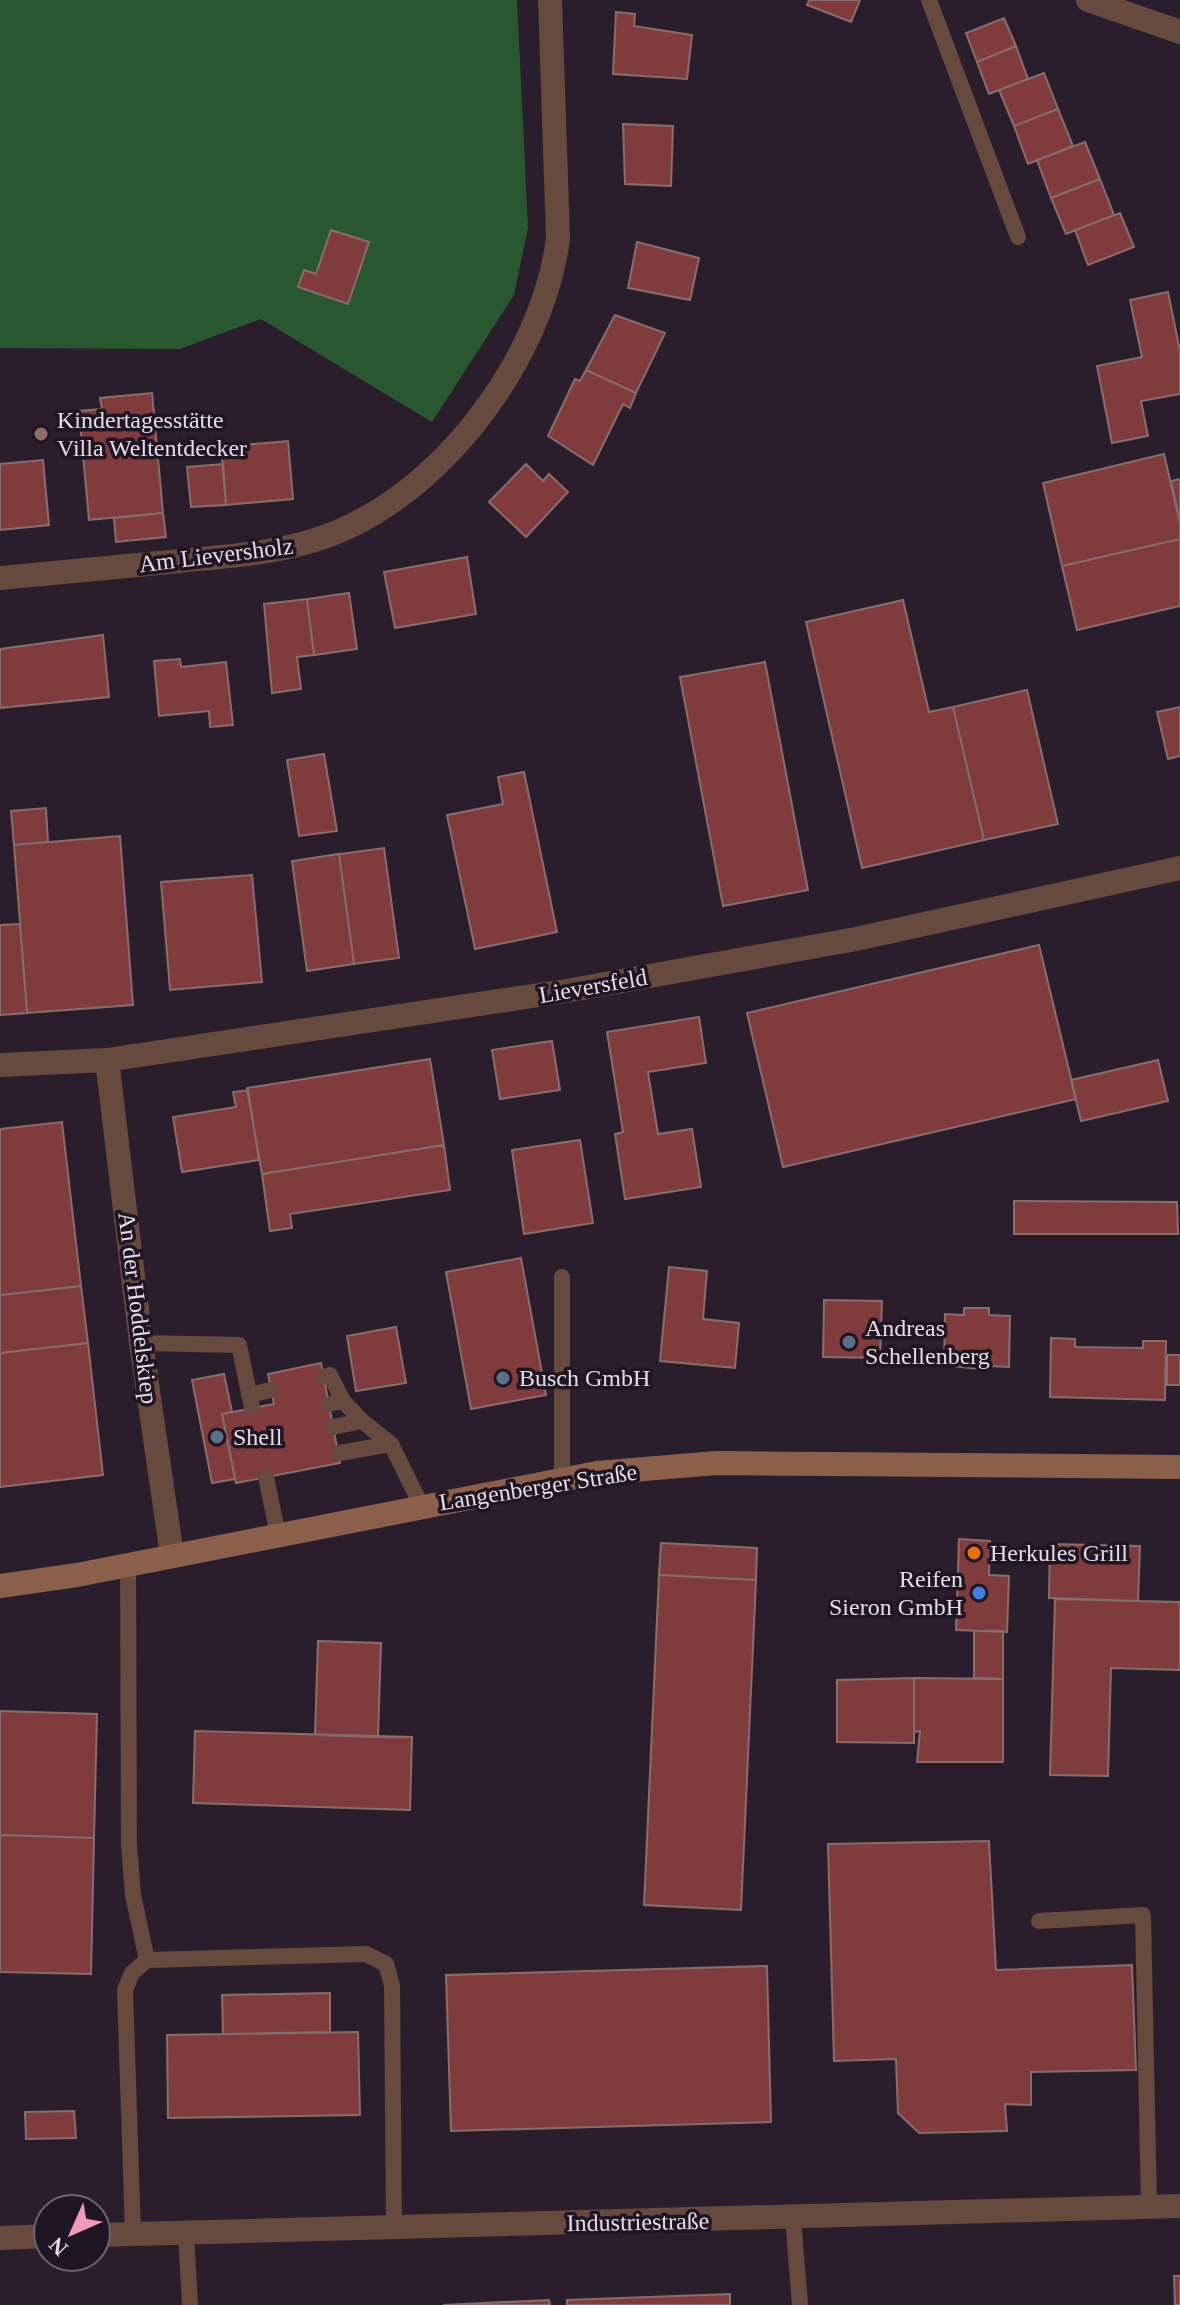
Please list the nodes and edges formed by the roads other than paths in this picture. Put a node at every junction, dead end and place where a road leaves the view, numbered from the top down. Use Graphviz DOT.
graph roads {
  1 [pos="550,0"];
  2 [pos="929,0"];
  3 [pos="1088,0"];
  4 [pos="1180,32"];
  5 [pos="1018,237"];
  6 [pos="0,578"];
  7 [pos="1180,868"];
  8 [pos="107,1060"];
  9 [pos="0,1065"];
  10 [pos="562,1277"];
  11 [pos="141,1343"];
  12 [pos="324,1377"];
  13 [pos="271,1390"];
  14 [pos="362,1421"];
  15 [pos="333,1427"];
  16 [pos="391,1444"];
  17 [pos="339,1453"];
  18 [pos="1180,1467"];
  19 [pos="266,1477"];
  20 [pos="562,1480"];
  21 [pos="422,1507"];
  22 [pos="278,1535"];
  23 [pos="172,1555"];
  24 [pos="128,1564"];
  25 [pos="0,1586"];
  26 [pos="1039,1921"];
  27 [pos="147,1960"];
  28 [pos="1180,2206"];
  29 [pos="1149,2207"];
  30 [pos="793,2218"];
  31 [pos="394,2228"];
  32 [pos="186,2233"];
  33 [pos="133,2234"];
  34 [pos="112,2235"];
  35 [pos="32,2237"];
  36 [pos="0,2238"];
  37 [pos="190,2305"];
  38 [pos="800,2305"];
  1 -- 6 [label="street, Am Lieversholz"];
  2 -- 5 [label="lane"];
  3 -- 4 [label="street"];
  7 -- 8 [label="street, Lieversfeld"];
  8 -- 9 [label="street, Lieversfeld"];
  8 -- 11 [label="street, An der Hoddelskiep"];
  10 -- 20 [label="lane"];
  11 -- 13 [label="lane"];
  11 -- 23 [label="street, An der Hoddelskiep"];
  12 -- 14 [label="lane"];
  14 -- 15 [label="lane"];
  14 -- 16 [label="lane"];
  16 -- 17 [label="lane"];
  16 -- 21 [label="lane"];
  18 -- 20 [label="main road, Langenberger Straße"];
  19 -- 22 [label="lane"];
  20 -- 21 [label="main road, Langenberger Straße"];
  21 -- 22 [label="main road, Langenberger Straße"];
  22 -- 23 [label="main road, Langenberger Straße"];
  23 -- 24 [label="main road, Langenberger Straße"];
  24 -- 25 [label="main road, Langenberger Straße"];
  24 -- 27 [label="lane"];
  26 -- 29 [label="lane"];
  27 -- 31 [label="lane"];
  27 -- 33 [label="lane"];
  28 -- 29 [label="street, Industriestraße"];
  29 -- 30 [label="street, Industriestraße"];
  30 -- 31 [label="street, Industriestraße"];
  30 -- 38 [label="lane"];
  31 -- 32 [label="street, Industriestraße"];
  32 -- 33 [label="street, Industriestraße"];
  32 -- 37 [label="lane"];
  33 -- 34 [label="street, Industriestraße"];
  35 -- 36 [label="street"];
}
